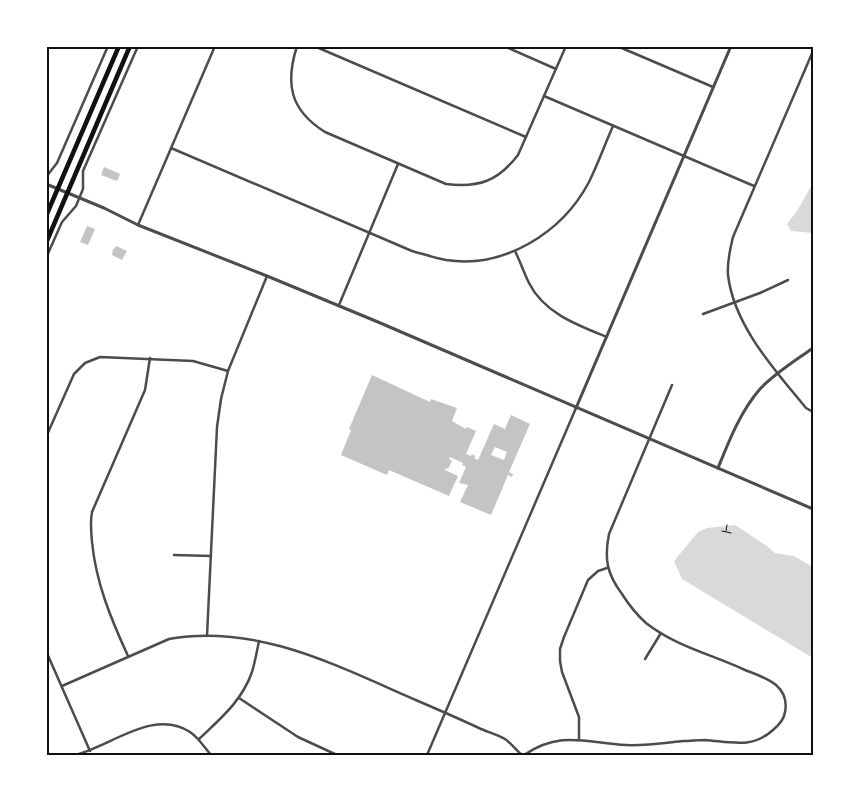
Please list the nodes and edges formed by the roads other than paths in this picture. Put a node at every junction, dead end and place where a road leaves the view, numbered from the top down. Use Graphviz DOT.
graph roads {
  1 [pos="108,46"];
  2 [pos="118,46"];
  3 [pos="130,46"];
  4 [pos="138,46"];
  5 [pos="215,46"];
  6 [pos="297,46"];
  7 [pos="314,46"];
  8 [pos="504,46"];
  9 [pos="566,46"];
  10 [pos="617,46"];
  11 [pos="731,46"];
  12 [pos="813,51"];
  13 [pos="556,69"];
  14 [pos="713,87"];
  15 [pos="544,96"];
  16 [pos="613,126"];
  17 [pos="527,137"];
  18 [pos="171,148"];
  19 [pos="684,156"];
  20 [pos="398,164"];
  21 [pos="46,177"];
  22 [pos="46,184"];
  23 [pos="755,186"];
  24 [pos="58,190"];
  25 [pos="68,194"];
  26 [pos="79,198"];
  27 [pos="46,216"];
  28 [pos="138,225"];
  29 [pos="369,233"];
  30 [pos="46,243"];
  31 [pos="515,251"];
  32 [pos="46,258"];
  33 [pos="267,276"];
  34 [pos="788,280"];
  35 [pos="735,302"];
  36 [pos="338,306"];
  37 [pos="703,314"];
  38 [pos="607,338"];
  39 [pos="813,348"];
  40 [pos="150,358"];
  41 [pos="228,371"];
  42 [pos="778,373"];
  43 [pos="672,385"];
  44 [pos="576,408"];
  45 [pos="813,412"];
  46 [pos="46,437"];
  47 [pos="649,440"];
  48 [pos="718,468"];
  49 [pos="813,509"];
  50 [pos="174,555"];
  51 [pos="211,556"];
  52 [pos="608,568"];
  53 [pos="661,633"];
  54 [pos="207,636"];
  55 [pos="259,641"];
  56 [pos="46,651"];
  57 [pos="128,656"];
  58 [pos="645,659"];
  59 [pos="62,686"];
  60 [pos="239,698"];
  61 [pos="446,713"];
  62 [pos="579,739"];
  63 [pos="199,740"];
  64 [pos="90,751"];
  65 [pos="75,755"];
  66 [pos="211,755"];
  67 [pos="337,755"];
  68 [pos="427,755"];
  69 [pos="523,755"];
  1 -- 21 [label="street"];
  2 -- 24 [label="highway"];
  3 -- 25 [label="highway"];
  4 -- 26 [label="street"];
  5 -- 18 [label="street"];
  6 -- 20 [label="street"];
  7 -- 17 [label="street"];
  8 -- 13 [label="street"];
  9 -- 13 [label="street"];
  10 -- 14 [label="street"];
  11 -- 14 [label="street"];
  12 -- 23 [label="street"];
  13 -- 15 [label="street"];
  14 -- 19 [label="street"];
  15 -- 16 [label="street"];
  15 -- 17 [label="street"];
  16 -- 19 [label="street"];
  16 -- 31 [label="street"];
  17 -- 20 [label="street"];
  18 -- 28 [label="street"];
  18 -- 29 [label="street"];
  19 -- 23 [label="street"];
  19 -- 38 [label="street"];
  20 -- 29 [label="street"];
  22 -- 24 [label="street"];
  23 -- 35 [label="street"];
  24 -- 25 [label="street"];
  24 -- 27 [label="highway"];
  25 -- 26 [label="street"];
  25 -- 30 [label="highway"];
  26 -- 28 [label="street"];
  26 -- 32 [label="street"];
  28 -- 33 [label="street"];
  29 -- 31 [label="street"];
  29 -- 36 [label="street"];
  31 -- 38 [label="street"];
  33 -- 36 [label="street"];
  33 -- 41 [label="street"];
  34 -- 35 [label="street"];
  35 -- 37 [label="street"];
  35 -- 42 [label="street"];
  36 -- 44 [label="street"];
  38 -- 44 [label="street"];
  39 -- 42 [label="street"];
  40 -- 41 [label="street"];
  40 -- 46 [label="street"];
  40 -- 57 [label="street"];
  41 -- 51 [label="street"];
  42 -- 45 [label="street"];
  42 -- 48 [label="street"];
  43 -- 47 [label="street"];
  44 -- 47 [label="street"];
  44 -- 61 [label="street"];
  47 -- 48 [label="street"];
  47 -- 52 [label="street"];
  48 -- 49 [label="street"];
  50 -- 51 [label="street"];
  51 -- 54 [label="street"];
  52 -- 53 [label="street"];
  52 -- 62 [label="street"];
  53 -- 58 [label="street"];
  53 -- 62 [label="street"];
  54 -- 55 [label="street"];
  54 -- 57 [label="street"];
  55 -- 60 [label="street"];
  55 -- 61 [label="street"];
  56 -- 59 [label="street"];
  57 -- 59 [label="street"];
  59 -- 64 [label="street"];
  60 -- 63 [label="street"];
  60 -- 67 [label="street"];
  61 -- 68 [label="street"];
  61 -- 69 [label="street"];
  62 -- 69 [label="street"];
  63 -- 64 [label="street"];
  63 -- 66 [label="street"];
  64 -- 65 [label="street"];
}
